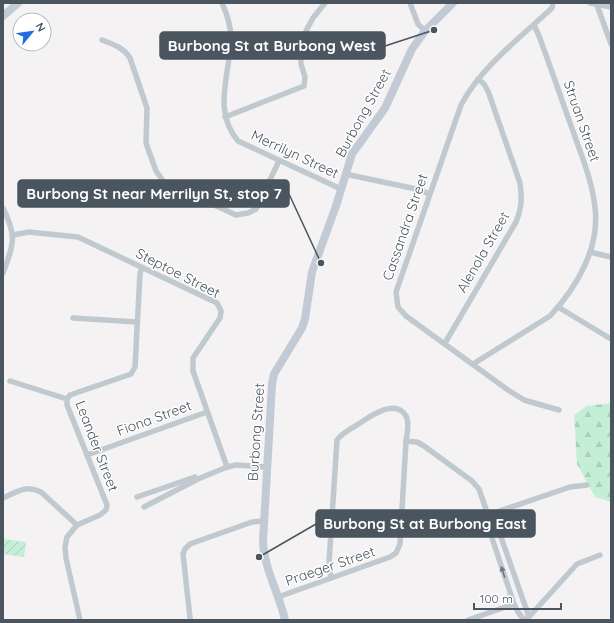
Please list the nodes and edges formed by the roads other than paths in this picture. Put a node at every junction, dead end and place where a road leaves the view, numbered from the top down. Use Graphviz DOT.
graph roads {
  1 [pos="18,3"];
  2 [pos="222,3"];
  3 [pos="325,3"];
  4 [pos="410,3"];
  5 [pos="453,3"];
  6 [pos="553,3"];
  7 [pos="590,3"];
  8 [pos="597,5"];
  9 [pos="611,7"];
  10 [pos="3,16"];
  11 [pos="534,25"];
  12 [pos="425,31"];
  13 [pos="102,40"];
  14 [pos="611,44"];
  15 [pos="478,79"];
  16 [pos="225,117"];
  17 [pos="279,161"];
  18 [pos="345,174"];
  19 [pos="341,189"];
  20 [pos="429,194"];
  21 [pos="3,208"];
  22 [pos="13,235"];
  23 [pos="590,252"];
  24 [pos="611,257"];
  25 [pos="142,268"];
  26 [pos="3,273"];
  27 [pos="558,307"];
  28 [pos="72,318"];
  29 [pos="137,322"];
  30 [pos="611,339"];
  31 [pos="444,343"];
  32 [pos="473,364"];
  33 [pos="10,381"];
  34 [pos="67,399"];
  35 [pos="559,410"];
  36 [pos="207,412"];
  37 [pos="406,441"];
  38 [pos="87,455"];
  39 [pos="227,467"];
  40 [pos="266,467"];
  41 [pos="204,476"];
  42 [pos="587,485"];
  43 [pos="3,498"];
  44 [pos="137,498"];
  45 [pos="144,507"];
  46 [pos="488,515"];
  47 [pos="263,521"];
  48 [pos="77,525"];
  49 [pos="600,555"];
  50 [pos="331,578"];
  51 [pos="278,597"];
  52 [pos="514,604"];
  53 [pos="190,618"];
  54 [pos="527,619"];
  55 [pos="80,620"];
  56 [pos="285,620"];
  57 [pos="468,620"];
  1 -- 10 [label="street"];
  2 -- 16 [label="street, Merrilyn Street"];
  3 -- 16 [label="street"];
  4 -- 12 [label="street"];
  5 -- 12 [label="street, Burbong Street"];
  6 -- 11 [label="street, Cassandra Street"];
  7 -- 8 [label="street"];
  8 -- 9 [label="street"];
  8 -- 14 [label="street"];
  11 -- 15 [label="street, Cassandra Street"];
  11 -- 23 [label="street, Struan Street"];
  12 -- 18 [label="street, Burbong Street"];
  13 -- 17 [label="street"];
  15 -- 20 [label="street, Cassandra Street"];
  15 -- 31 [label="street, Alenola Street"];
  16 -- 17 [label="street, Merrilyn Street"];
  17 -- 19 [label="street, Merrilyn Street"];
  18 -- 19 [label="street, Burbong Street"];
  18 -- 20 [label="street"];
  19 -- 40 [label="street, Burbong Street"];
  20 -- 31 [label="street, Cassandra Street"];
  21 -- 22 [label="street"];
  22 -- 25 [label="street, Steptoe Street"];
  22 -- 26 [label="street"];
  23 -- 24 [label="street"];
  23 -- 27 [label="street, Struan Street"];
  25 -- 29 [label="street, Leander Street"];
  25 -- 36 [label="street, Steptoe Street"];
  27 -- 30 [label="street"];
  27 -- 32 [label="street, Struan Street"];
  28 -- 29 [label="street"];
  29 -- 34 [label="street, Leander Street"];
  31 -- 32 [label="street, Cassandra Street"];
  32 -- 35 [label="street, Cassandra Street"];
  33 -- 34 [label="street"];
  34 -- 38 [label="street, Leander Street"];
  36 -- 38 [label="street, Fiona Street"];
  36 -- 39 [label="street, Steptoe Street"];
  37 -- 46 [label="street"];
  37 -- 50 [label="street, Praeger Street"];
  37 -- 50 [label="street"];
  38 -- 48 [label="street, Leander Street"];
  39 -- 40 [label="street"];
  39 -- 41 [label="street"];
  40 -- 47 [label="street, Burbong Street"];
  41 -- 44 [label="street"];
  41 -- 45 [label="street"];
  42 -- 46 [label="street"];
  43 -- 48 [label="street"];
  52 -- 46 [label="street, one-way"];
  46 -- 54 [label="street"];
  47 -- 51 [label="street, Burbong Street"];
  47 -- 53 [label="street"];
  48 -- 55 [label="street"];
  49 -- 54 [label="street"];
  50 -- 51 [label="street, Praeger Street"];
  51 -- 56 [label="street, Burbong Street"];
  52 -- 54 [label="street"];
  52 -- 57 [label="street"];
}
